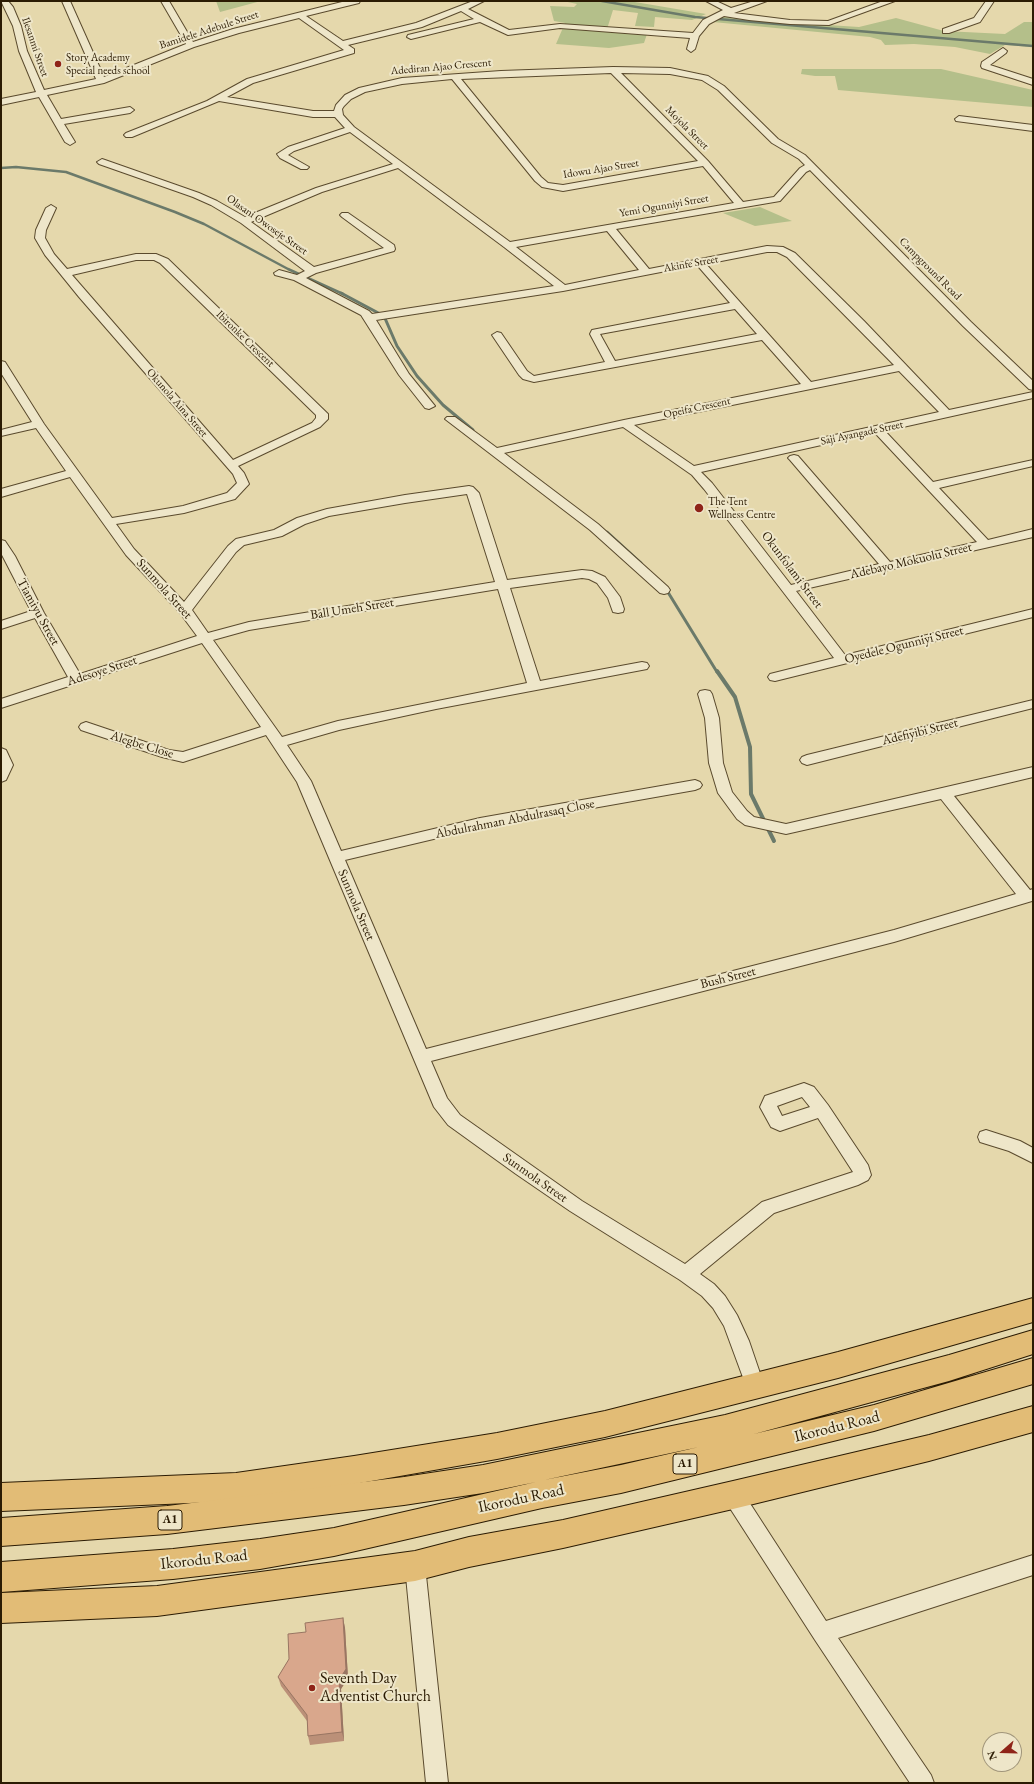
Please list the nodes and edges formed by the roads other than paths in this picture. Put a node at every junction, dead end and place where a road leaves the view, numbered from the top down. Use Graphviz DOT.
graph roads {
  1 [pos="4,1"];
  2 [pos="66,1"];
  3 [pos="165,1"];
  4 [pos="316,1"];
  5 [pos="356,1"];
  6 [pos="480,1"];
  7 [pos="710,1"];
  8 [pos="762,1"];
  9 [pos="892,1"];
  10 [pos="990,1"];
  11 [pos="325,9"];
  12 [pos="462,9"];
  13 [pos="726,13"];
  14 [pos="300,15"];
  15 [pos="482,19"];
  16 [pos="946,31"];
  17 [pos="695,36"];
  18 [pos="405,38"];
  19 [pos="342,44"];
  20 [pos="191,45"];
  21 [pos="692,49"];
  22 [pos="1003,51"];
  23 [pos="613,70"];
  24 [pos="455,77"];
  25 [pos="101,81"];
  26 [pos="1033,82"];
  27 [pos="41,94"];
  28 [pos="220,98"];
  29 [pos="1,102"];
  30 [pos="130,110"];
  31 [pos="338,114"];
  32 [pos="959,119"];
  33 [pos="59,122"];
  34 [pos="1033,128"];
  35 [pos="351,129"];
  36 [pos="129,135"];
  37 [pos="70,142"];
  38 [pos="102,162"];
  39 [pos="705,164"];
  40 [pos="400,165"];
  41 [pos="811,166"];
  42 [pos="304,167"];
  43 [pos="741,205"];
  44 [pos="51,208"];
  45 [pos="345,215"];
  46 [pos="244,221"];
  47 [pos="610,228"];
  48 [pos="508,245"];
  49 [pos="700,263"];
  50 [pos="646,272"];
  51 [pos="65,273"];
  52 [pos="279,273"];
  53 [pos="304,275"];
  54 [pos="563,288"];
  55 [pos="737,304"];
  56 [pos="376,316"];
  57 [pos="497,334"];
  58 [pos="764,336"];
  59 [pos="1,364"];
  60 [pos="612,364"];
  61 [pos="901,367"];
  62 [pos="808,385"];
  63 [pos="1033,387"];
  64 [pos="1033,395"];
  65 [pos="429,406"];
  66 [pos="947,414"];
  67 [pos="451,419"];
  68 [pos="624,423"];
  69 [pos="39,424"];
  70 [pos="877,429"];
  71 [pos="1,433"];
  72 [pos="497,451"];
  73 [pos="794,458"];
  74 [pos="1033,463"];
  75 [pos="231,465"];
  76 [pos="692,470"];
  77 [pos="73,473"];
  78 [pos="931,486"];
  79 [pos="1,493"];
  80 [pos="109,522"];
  81 [pos="1033,533"];
  82 [pos="1,544"];
  83 [pos="986,544"];
  84 [pos="5,558"];
  85 [pos="888,567"];
  86 [pos="501,585"];
  87 [pos="788,589"];
  88 [pos="664,590"];
  89 [pos="618,609"];
  90 [pos="185,610"];
  91 [pos="38,613"];
  92 [pos="1033,614"];
  93 [pos="1,625"];
  94 [pos="204,638"];
  95 [pos="842,660"];
  96 [pos="642,666"];
  97 [pos="775,677"];
  98 [pos="76,679"];
  99 [pos="535,686"];
  100 [pos="705,694"];
  101 [pos="1,704"];
  102 [pos="1033,704"];
  103 [pos="86,727"];
  104 [pos="268,730"];
  105 [pos="278,743"];
  106 [pos="1,753"];
  107 [pos="807,760"];
  108 [pos="1033,772"];
  109 [pos="1,777"];
  110 [pos="695,786"];
  111 [pos="945,794"];
  112 [pos="336,857"];
  113 [pos="1030,896"];
  114 [pos="421,1057"];
  115 [pos="822,1110"];
  116 [pos="986,1137"];
  117 [pos="1033,1156"];
  118 [pos="686,1274"];
  119 [pos="1033,1310"];
  120 [pos="1033,1342"];
  121 [pos="1033,1371"];
  122 [pos="755,1385"];
  123 [pos="1033,1419"];
  124 [pos="733,1495"];
  125 [pos="1,1497"];
  126 [pos="1,1532"];
  127 [pos="1033,1565"];
  128 [pos="415,1566"];
  129 [pos="1,1577"];
  130 [pos="1,1608"];
  131 [pos="822,1633"];
  132 [pos="437,1783"];
  133 [pos="922,1783"];
  1 -- 27 [label="street, Ilesanmi Street"];
  2 -- 25 [label="street"];
  3 -- 20 [label="street"];
  4 -- 11 [label="street"];
  5 -- 11 [label="street, Bamidele Adebule Street"];
  6 -- 12 [label="street"];
  7 -- 13 [label="street"];
  8 -- 13 [label="street"];
  9 -- 13 [label="street"];
  10 -- 16 [label="street"];
  11 -- 14 [label="street, Bamidele Adebule Street"];
  12 -- 15 [label="street"];
  12 -- 19 [label="street"];
  13 -- 17 [label="street"];
  14 -- 19 [label="street"];
  14 -- 20 [label="street, Bamidele Adebule Street"];
  15 -- 17 [label="street"];
  15 -- 18 [label="street"];
  17 -- 21 [label="street"];
  19 -- 28 [label="street"];
  20 -- 25 [label="street, Bamidele Adebule Street"];
  22 -- 26 [label="street"];
  23 -- 24 [label="street, Adediran Ajao Crescent"];
  23 -- 39 [label="street, Mojola Street"];
  23 -- 41 [label="street, Adediran Ajao Crescent"];
  24 -- 31 [label="street, Adediran Ajao Crescent"];
  24 -- 39 [label="street, Idowu Ajao Street"];
  25 -- 27 [label="street, Bamidele Adebule Street"];
  27 -- 29 [label="street, Bamidele Adebule Street"];
  27 -- 33 [label="street, Ilesanmi Street"];
  28 -- 31 [label="street"];
  28 -- 36 [label="street"];
  30 -- 33 [label="street"];
  31 -- 35 [label="street"];
  32 -- 34 [label="street"];
  33 -- 37 [label="street, Ilesanmi Street"];
  35 -- 40 [label="street"];
  35 -- 42 [label="street"];
  38 -- 46 [label="street, Olasani Owoseje Street"];
  39 -- 43 [label="street, Mojola Street"];
  40 -- 46 [label="street"];
  40 -- 48 [label="street"];
  41 -- 43 [label="street, Yemi Ogunniyi Street"];
  41 -- 63 [label="street, Campground Road"];
  43 -- 47 [label="street, Yemi Ogunniyi Street"];
  44 -- 51 [label="street, Okunola Aina Street"];
  45 -- 53 [label="street"];
  46 -- 53 [label="street, Olasani Owoseje Street"];
  47 -- 48 [label="street, Yemi Ogunniyi Street"];
  47 -- 50 [label="street"];
  48 -- 54 [label="street"];
  49 -- 50 [label="street, Akinfe Street"];
  49 -- 55 [label="street"];
  49 -- 61 [label="street, Akinfe Street"];
  50 -- 54 [label="street, Akinfe Street"];
  51 -- 75 [label="street, Okunola Aina Street"];
  51 -- 75 [label="street, Ibironke Crescent"];
  52 -- 53 [label="street"];
  53 -- 56 [label="street"];
  54 -- 56 [label="street, Akinfe Street"];
  55 -- 58 [label="street"];
  55 -- 60 [label="street"];
  56 -- 65 [label="street"];
  57 -- 60 [label="street"];
  58 -- 60 [label="street"];
  58 -- 62 [label="street"];
  59 -- 69 [label="street, Sunmola Street"];
  61 -- 62 [label="street, Opeifa Crescent"];
  61 -- 66 [label="street, Akinfe Street"];
  62 -- 68 [label="street, Opeifa Crescent"];
  64 -- 66 [label="street, Saji Ayangade Street"];
  66 -- 70 [label="street, Saji Ayangade Street"];
  67 -- 72 [label="street"];
  68 -- 72 [label="street, Opeifa Crescent"];
  68 -- 76 [label="street, Okunfolami Street"];
  69 -- 71 [label="street"];
  69 -- 77 [label="street, Sunmola Street"];
  70 -- 76 [label="street, Saji Ayangade Street"];
  70 -- 78 [label="street"];
  72 -- 88 [label="street"];
  73 -- 85 [label="street"];
  74 -- 78 [label="street"];
  75 -- 80 [label="street, Okunola Aina Street"];
  76 -- 87 [label="street, Okunfolami Street"];
  77 -- 79 [label="street"];
  77 -- 80 [label="street, Sunmola Street"];
  78 -- 83 [label="street"];
  80 -- 90 [label="street, Sunmola Street"];
  81 -- 83 [label="street, Adebayo Mokuolu Street"];
  82 -- 84 [label="street, Tiamiyu Street"];
  83 -- 85 [label="street, Adebayo Mokuolu Street"];
  84 -- 91 [label="street, Tiamiyu Street"];
  85 -- 87 [label="street, Adebayo Mokuolu Street"];
  86 -- 89 [label="street, Ball Umeh Street"];
  86 -- 90 [label="street"];
  86 -- 94 [label="street, Ball Umeh Street"];
  86 -- 99 [label="street"];
  87 -- 95 [label="street, Okunfolami Street"];
  90 -- 94 [label="street, Sunmola Street"];
  91 -- 93 [label="street"];
  91 -- 98 [label="street, Tiamiyu Street"];
  92 -- 95 [label="street, Oyedele Ogunniyi Street"];
  94 -- 98 [label="street, Adesoye Street"];
  94 -- 104 [label="street, Sunmola Street"];
  95 -- 97 [label="street, Oyedele Ogunniyi Street"];
  96 -- 99 [label="street"];
  98 -- 101 [label="street, Adesoye Street"];
  99 -- 105 [label="street"];
  100 -- 111 [label="street"];
  102 -- 107 [label="street, Adefiyibi Street"];
  103 -- 104 [label="street, Alegbe Close"];
  104 -- 105 [label="street, Sunmola Street"];
  105 -- 112 [label="street, Sunmola Street"];
  106 -- 109 [label="street"];
  108 -- 111 [label="street"];
  110 -- 112 [label="street, Abdulrahman Abdulrasaq Close"];
  111 -- 113 [label="street"];
  112 -- 114 [label="street, Sunmola Street"];
  113 -- 114 [label="street, Bush Street"];
  114 -- 118 [label="street, Sunmola Street"];
  115 -- 118 [label="street"];
  116 -- 117 [label="street"];
  118 -- 122 [label="street, Sunmola Street"];
  119 -- 122 [label="main road"];
  120 -- 126 [label="main road, Ikorodu Road / A1"];
  121 -- 129 [label="main road, Ikorodu Road / A1"];
  122 -- 125 [label="main road"];
  123 -- 124 [label="main road"];
  124 -- 128 [label="main road"];
  124 -- 131 [label="street"];
  127 -- 131 [label="street"];
  128 -- 130 [label="main road"];
  128 -- 132 [label="street"];
  131 -- 133 [label="street"];
}
